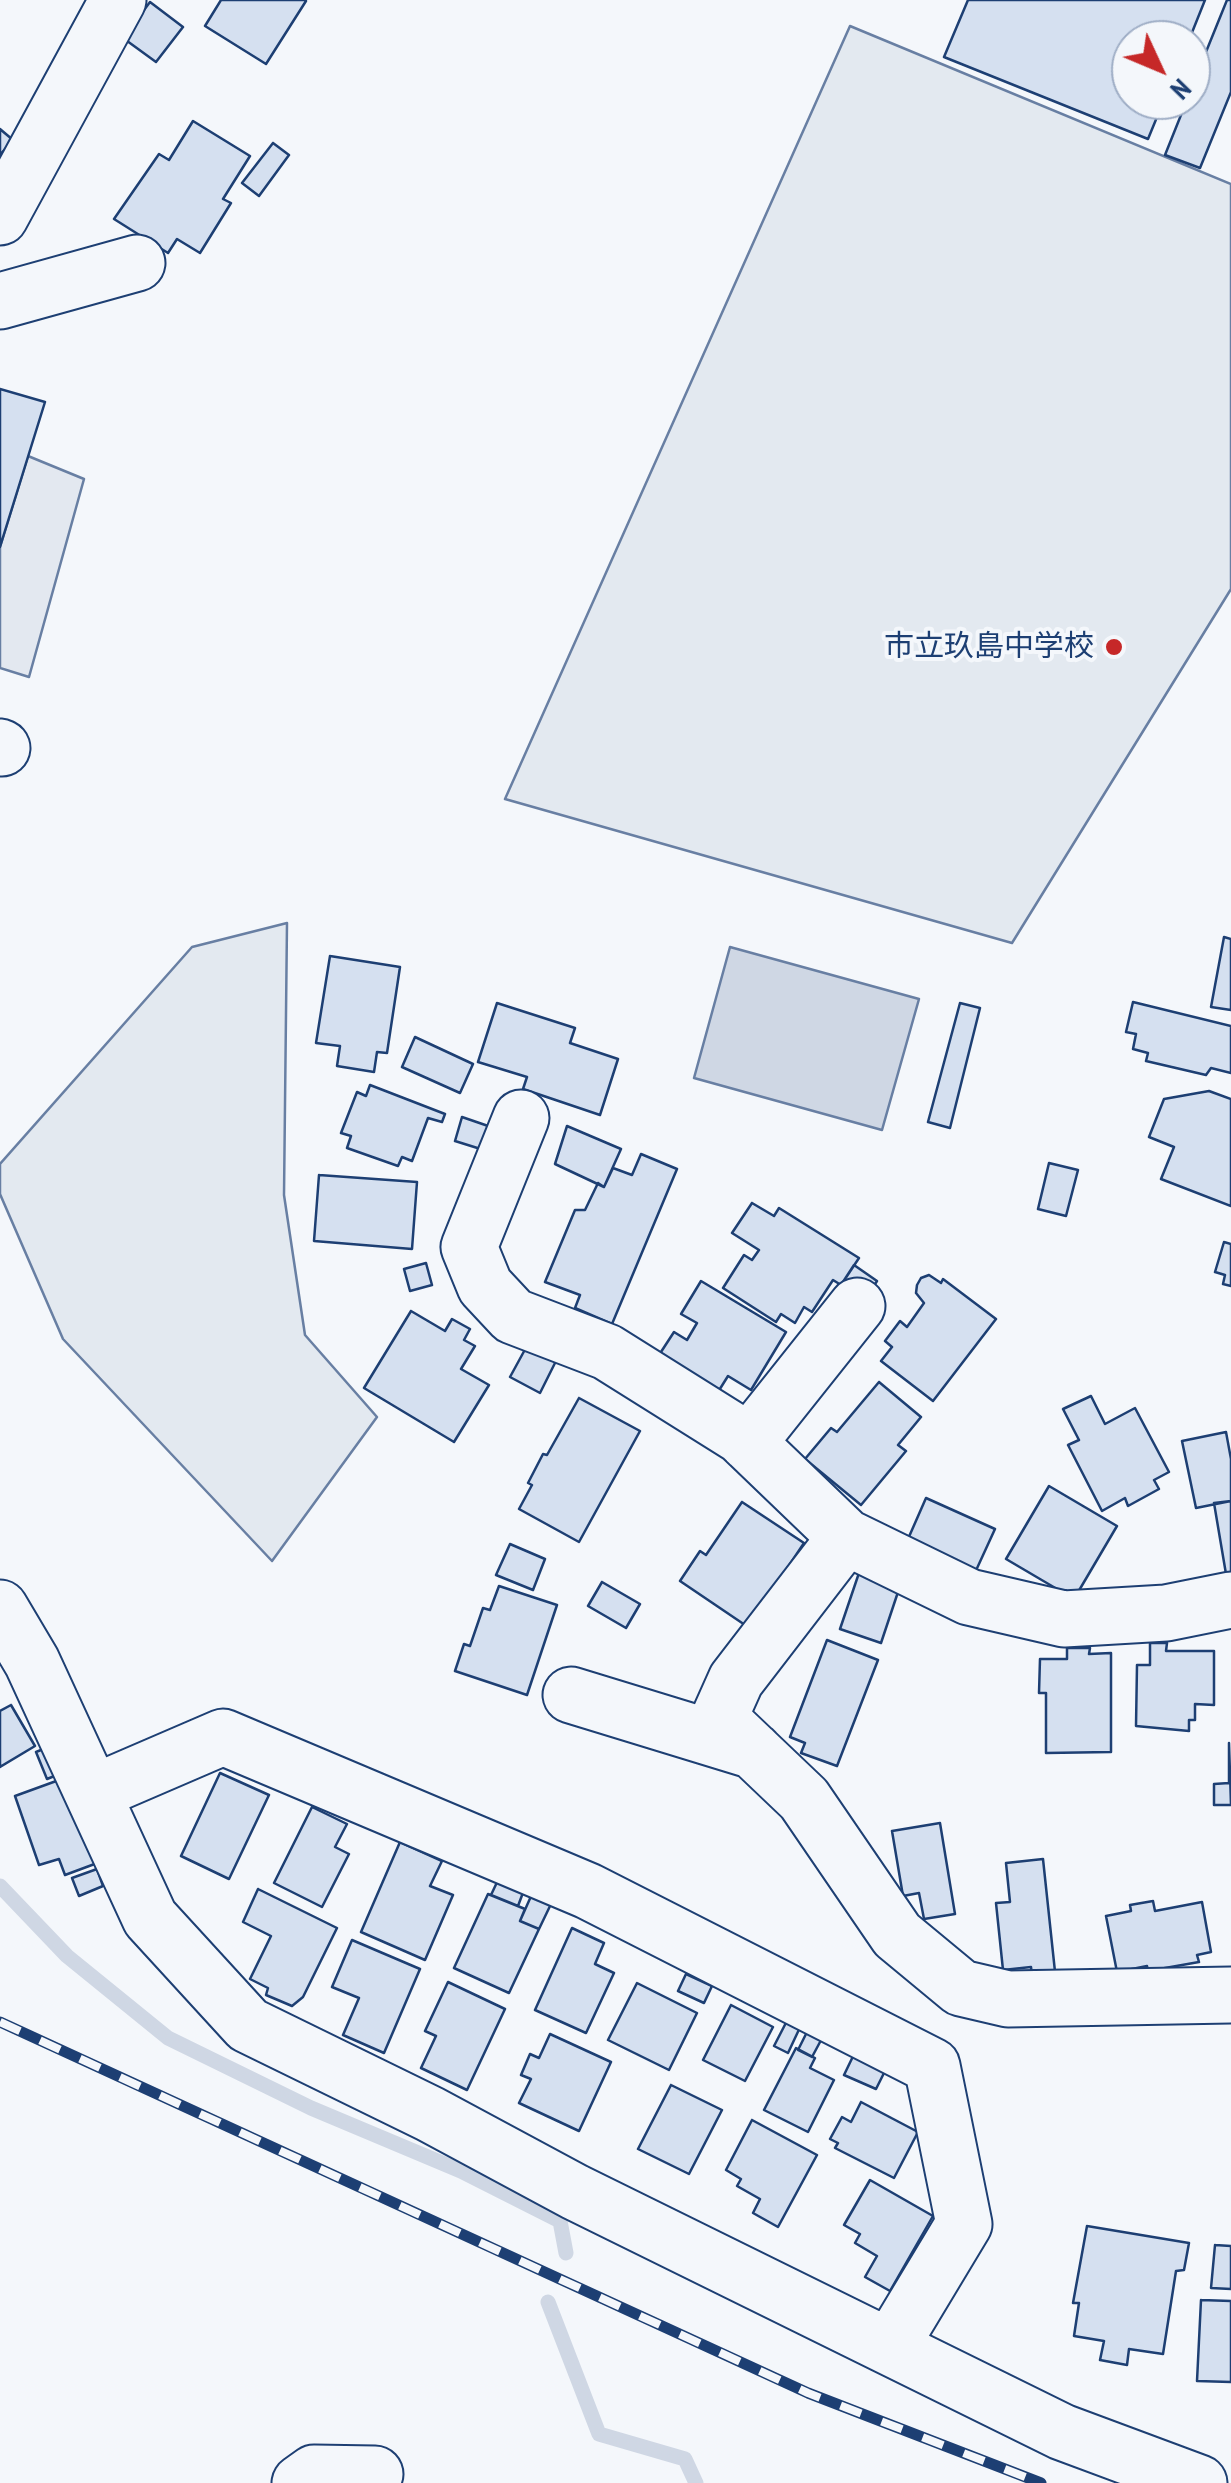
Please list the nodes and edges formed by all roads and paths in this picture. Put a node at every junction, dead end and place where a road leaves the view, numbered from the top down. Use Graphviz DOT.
graph roads {
  1 [pos="118,0"];
  2 [pos="0,217"];
  3 [pos="137,263"];
  4 [pos="0,302"];
  5 [pos="521,1118"];
  6 [pos="857,1306"];
  7 [pos="748,1443"];
  8 [pos="846,1537"];
  9 [pos="1231,1600"];
  10 [pos="0,1608"];
  11 [pos="571,1694"];
  12 [pos="754,1751"];
  13 [pos="93,1794"];
  14 [pos="1231,1995"];
  15 [pos="890,2347"];
  16 [pos="374,2474"];
  17 [pos="300,2483"];
  18 [pos="1199,2483"];
  1 -- 2 [label="street"];
  3 -- 4 [label="street"];
  5 -- 7 [label="street"];
  6 -- 7 [label="street"];
  7 -- 8 [label="street"];
  8 -- 9 [label="street"];
  8 -- 12 [label="street"];
  10 -- 13 [label="street"];
  11 -- 12 [label="street"];
  12 -- 14 [label="street"];
  13 -- 15 [label="street"];
  13 -- 15 [label="street"];
  15 -- 18 [label="street"];
  16 -- 17 [label="street"];
}
